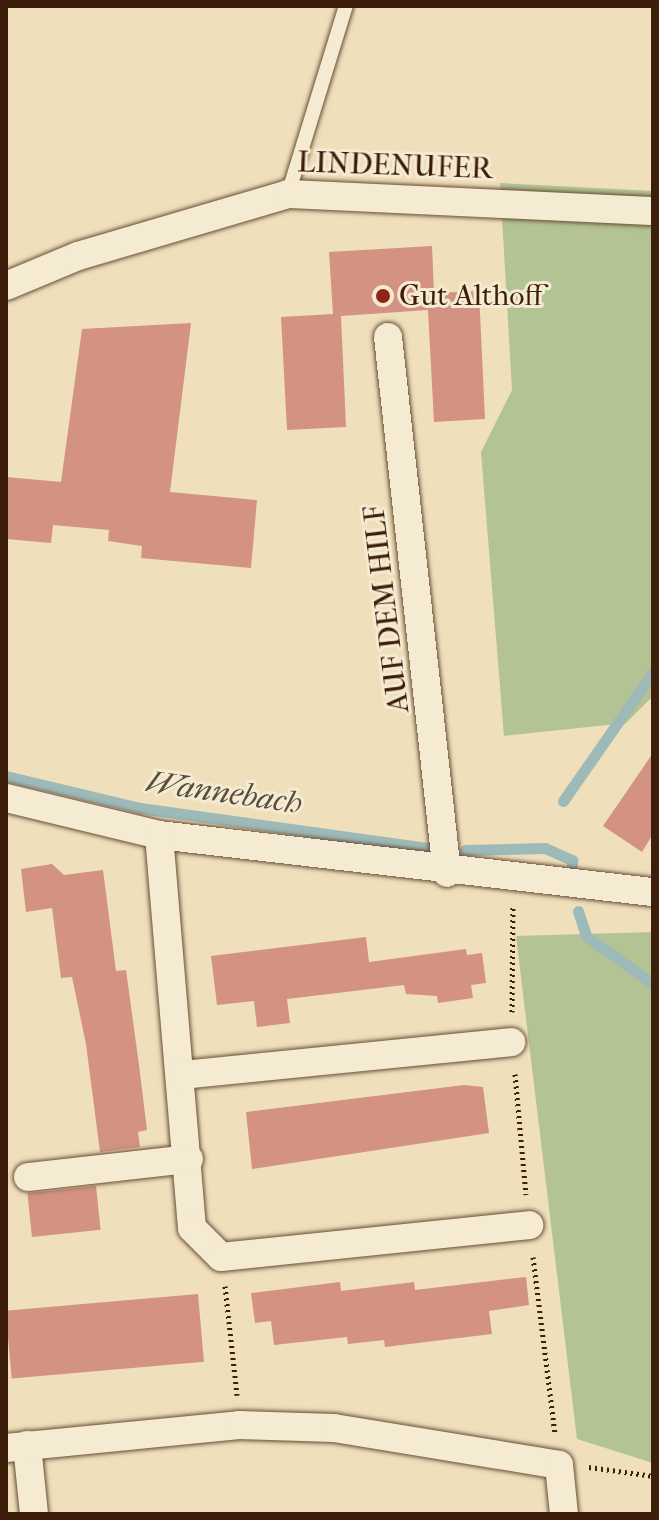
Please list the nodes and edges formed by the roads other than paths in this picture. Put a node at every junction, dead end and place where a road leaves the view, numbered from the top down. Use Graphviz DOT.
graph roads {
  1 [pos="346,6"];
  2 [pos="288,194"];
  3 [pos="653,211"];
  4 [pos="6,286"];
  5 [pos="388,337"];
  6 [pos="6,798"];
  7 [pos="159,835"];
  8 [pos="448,863"];
  9 [pos="653,892"];
  10 [pos="511,1042"];
  11 [pos="182,1075"];
  12 [pos="189,1159"];
  13 [pos="28,1177"];
  14 [pos="529,1225"];
  15 [pos="17,1446"];
  16 [pos="34,1514"];
  17 [pos="564,1514"];
  1 -- 2 [label="lane"];
  2 -- 3 [label="street, LINDENUFER"];
  2 -- 4 [label="street, LINDENUFER"];
  5 -- 8 [label="street, AUF DEM HILF"];
  6 -- 7 [label="street"];
  7 -- 8 [label="street"];
  7 -- 11 [label="street"];
  8 -- 9 [label="street"];
  10 -- 11 [label="street"];
  11 -- 12 [label="street"];
  12 -- 13 [label="street"];
  12 -- 14 [label="street"];
  15 -- 16 [label="street"];
  15 -- 17 [label="street"];
}
